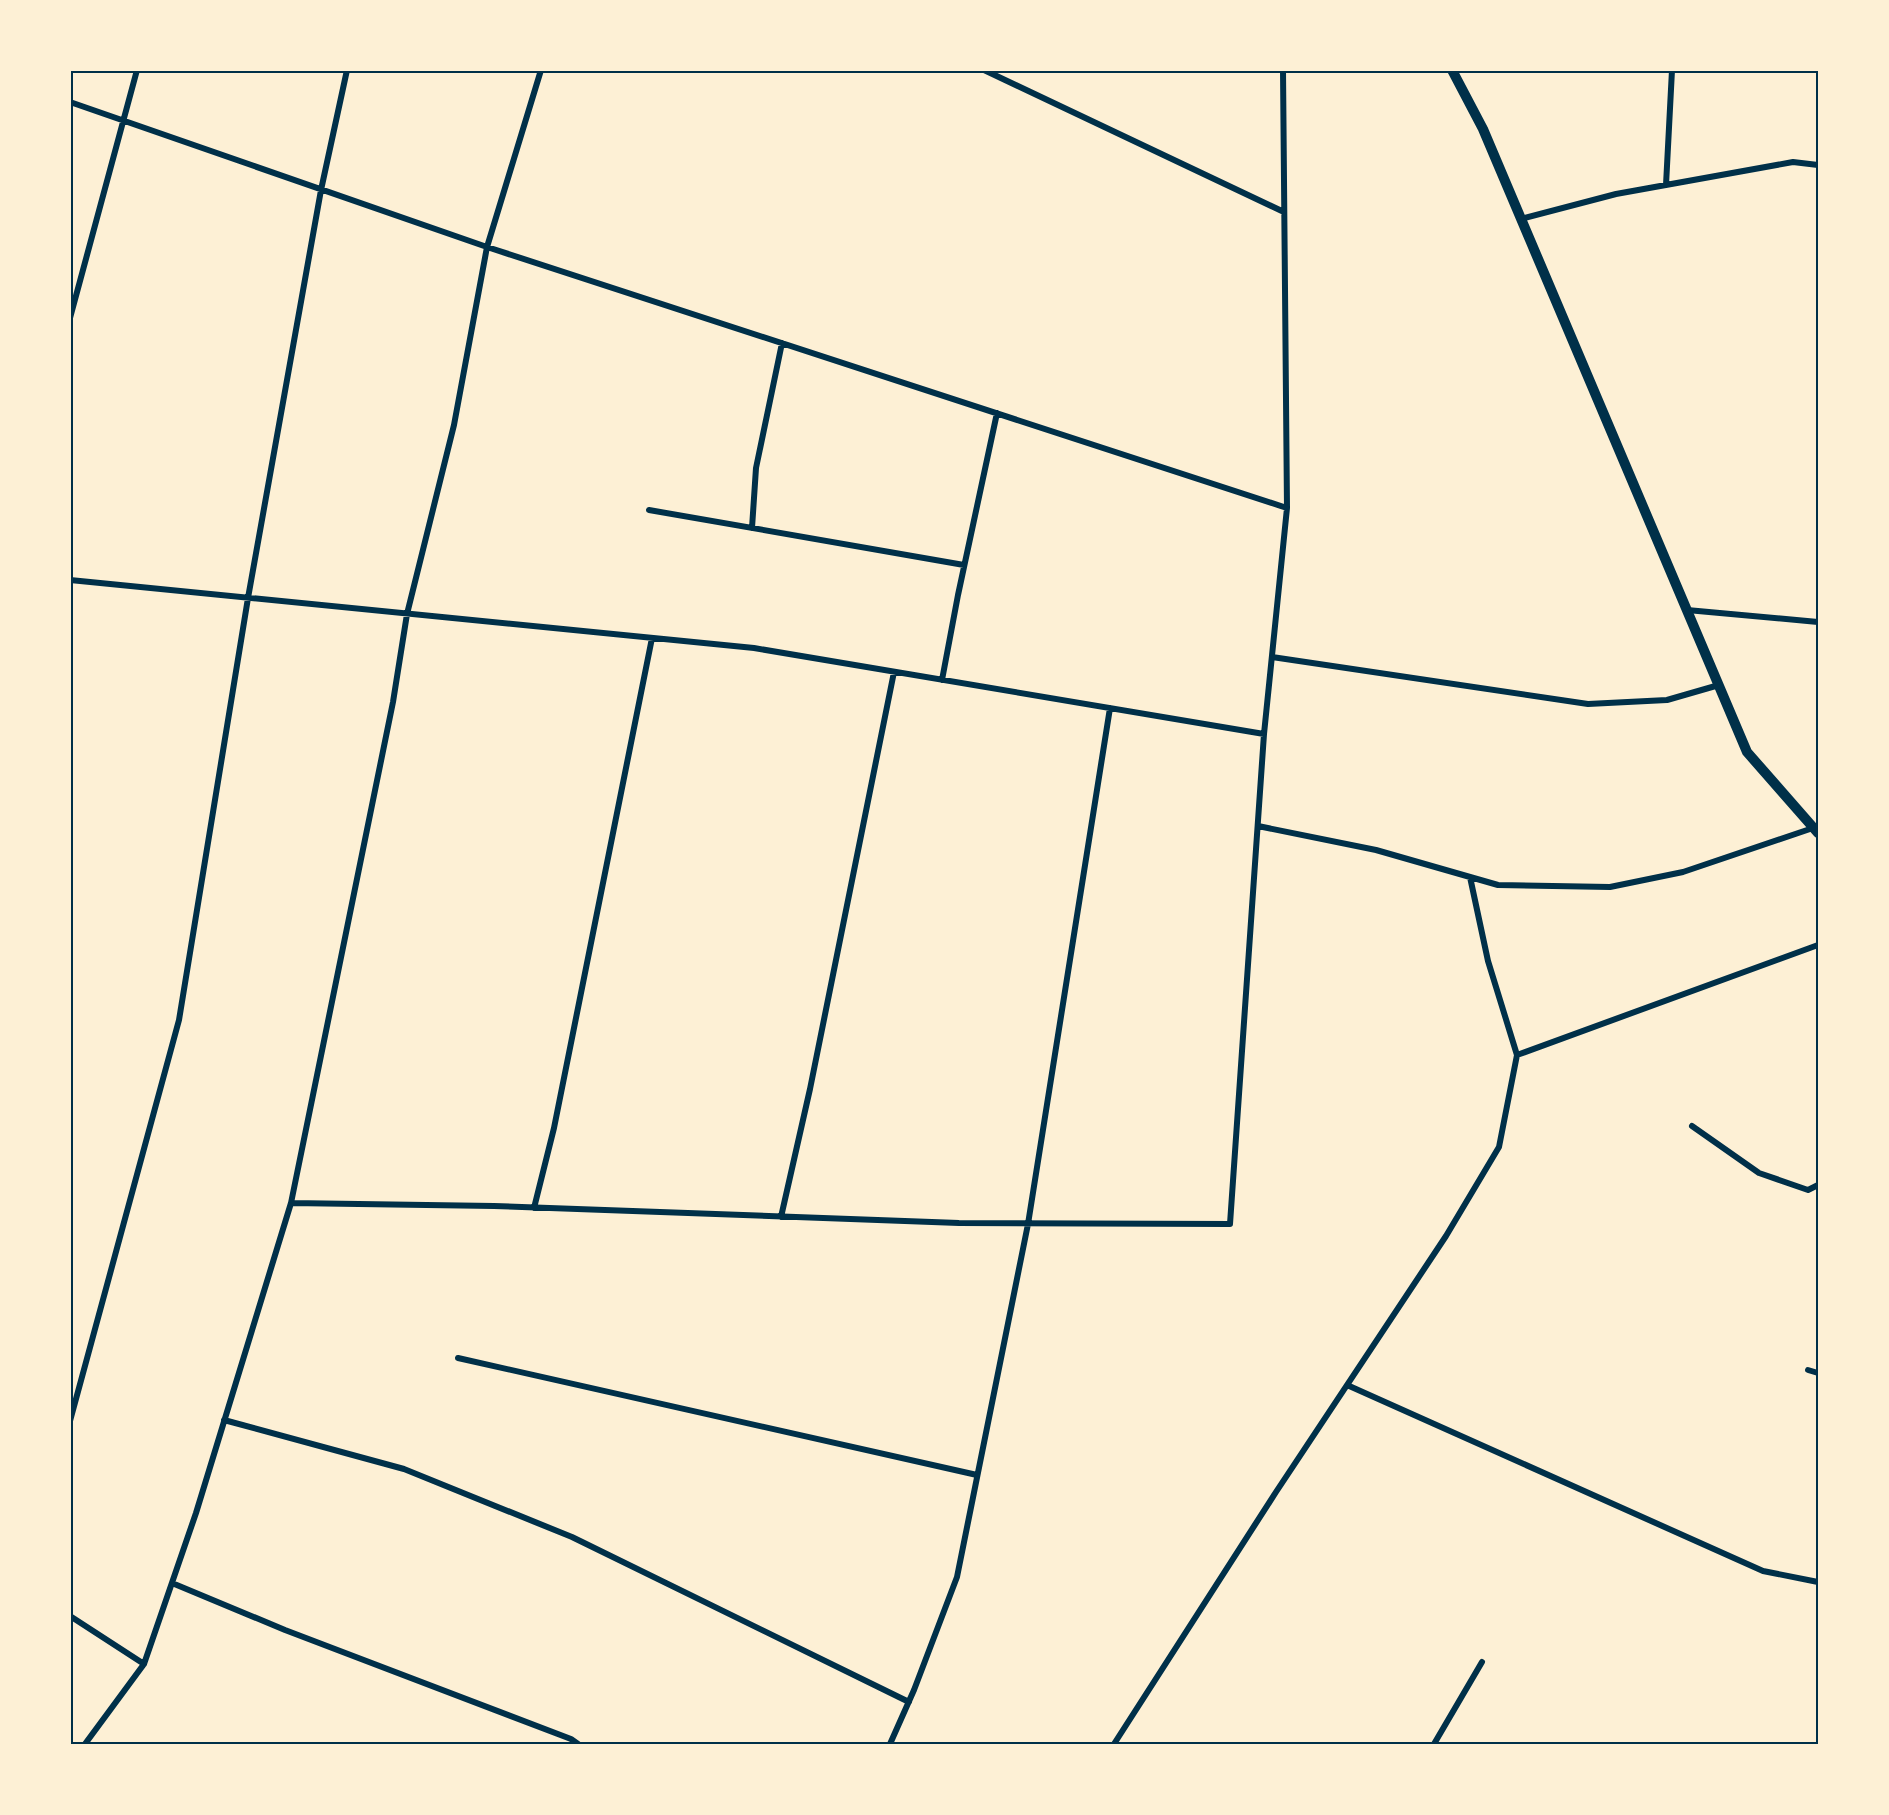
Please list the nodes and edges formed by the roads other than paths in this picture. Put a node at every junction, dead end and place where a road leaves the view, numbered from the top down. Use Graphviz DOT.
graph roads {
  1 [pos="137,70"];
  2 [pos="347,70"];
  3 [pos="541,70"];
  4 [pos="984,70"];
  5 [pos="1283,70"];
  6 [pos="1452,70"];
  7 [pos="1672,70"];
  8 [pos="70,102"];
  9 [pos="125,121"];
  10 [pos="1818,165"];
  11 [pos="1666,185"];
  12 [pos="321,190"];
  13 [pos="1284,212"];
  14 [pos="1521,219"];
  15 [pos="487,247"];
  16 [pos="73,297"];
  17 [pos="70,318"];
  18 [pos="782,343"];
  19 [pos="998,413"];
  20 [pos="1287,508"];
  21 [pos="649,510"];
  22 [pos="752,528"];
  23 [pos="964,565"];
  24 [pos="70,580"];
  25 [pos="248,598"];
  26 [pos="1687,610"];
  27 [pos="407,614"];
  28 [pos="1818,622"];
  29 [pos="652,638"];
  30 [pos="1272,657"];
  31 [pos="894,672"];
  32 [pos="942,680"];
  33 [pos="1719,686"];
  34 [pos="1110,708"];
  35 [pos="1264,734"];
  36 [pos="1258,826"];
  37 [pos="1816,831"];
  38 [pos="1470,877"];
  39 [pos="1818,945"];
  40 [pos="1517,1055"];
  41 [pos="1692,1126"];
  42 [pos="1818,1185"];
  43 [pos="291,1203"];
  44 [pos="534,1208"];
  45 [pos="781,1217"];
  46 [pos="1028,1224"];
  47 [pos="458,1358"];
  48 [pos="1808,1370"];
  49 [pos="1818,1373"];
  50 [pos="1347,1385"];
  51 [pos="224,1420"];
  52 [pos="70,1421"];
  53 [pos="977,1475"];
  54 [pos="1818,1582"];
  55 [pos="172,1583"];
  56 [pos="70,1616"];
  57 [pos="1482,1662"];
  58 [pos="144,1664"];
  59 [pos="909,1702"];
  60 [pos="85,1744"];
  61 [pos="578,1744"];
  62 [pos="890,1744"];
  63 [pos="1114,1744"];
  64 [pos="1434,1744"];
  1 -- 9 [label="street"];
  2 -- 12 [label="street"];
  3 -- 15 [label="street"];
  4 -- 13 [label="street"];
  5 -- 13 [label="street"];
  6 -- 14 [label="street"];
  7 -- 11 [label="street"];
  8 -- 9 [label="street"];
  9 -- 12 [label="street"];
  9 -- 16 [label="street"];
  10 -- 11 [label="street"];
  11 -- 14 [label="street"];
  12 -- 15 [label="street"];
  12 -- 25 [label="street"];
  13 -- 20 [label="street"];
  14 -- 26 [label="street"];
  15 -- 18 [label="street"];
  15 -- 27 [label="street"];
  16 -- 17 [label="street"];
  18 -- 19 [label="street"];
  18 -- 22 [label="street"];
  19 -- 20 [label="street"];
  19 -- 23 [label="street"];
  20 -- 30 [label="street"];
  21 -- 22 [label="street"];
  22 -- 23 [label="street"];
  23 -- 32 [label="street"];
  24 -- 25 [label="street"];
  25 -- 27 [label="street"];
  25 -- 52 [label="street"];
  26 -- 28 [label="street"];
  26 -- 33 [label="street"];
  27 -- 29 [label="street"];
  27 -- 43 [label="street"];
  29 -- 31 [label="street"];
  29 -- 44 [label="street"];
  30 -- 33 [label="street"];
  30 -- 35 [label="street"];
  31 -- 32 [label="street"];
  31 -- 45 [label="street"];
  32 -- 34 [label="street"];
  33 -- 37 [label="street"];
  34 -- 35 [label="street"];
  34 -- 46 [label="street"];
  35 -- 36 [label="street"];
  36 -- 38 [label="street"];
  36 -- 46 [label="street"];
  37 -- 38 [label="street"];
  38 -- 40 [label="street"];
  39 -- 40 [label="street"];
  40 -- 50 [label="street"];
  41 -- 42 [label="street"];
  43 -- 44 [label="street"];
  43 -- 51 [label="street"];
  44 -- 45 [label="street"];
  45 -- 46 [label="street"];
  46 -- 53 [label="street"];
  47 -- 53 [label="street"];
  48 -- 49 [label="street"];
  50 -- 54 [label="street"];
  50 -- 63 [label="street"];
  51 -- 55 [label="street"];
  51 -- 59 [label="street"];
  53 -- 59 [label="street"];
  55 -- 58 [label="street"];
  55 -- 61 [label="street"];
  56 -- 58 [label="street"];
  57 -- 64 [label="street"];
  58 -- 60 [label="street"];
  59 -- 62 [label="street"];
}
